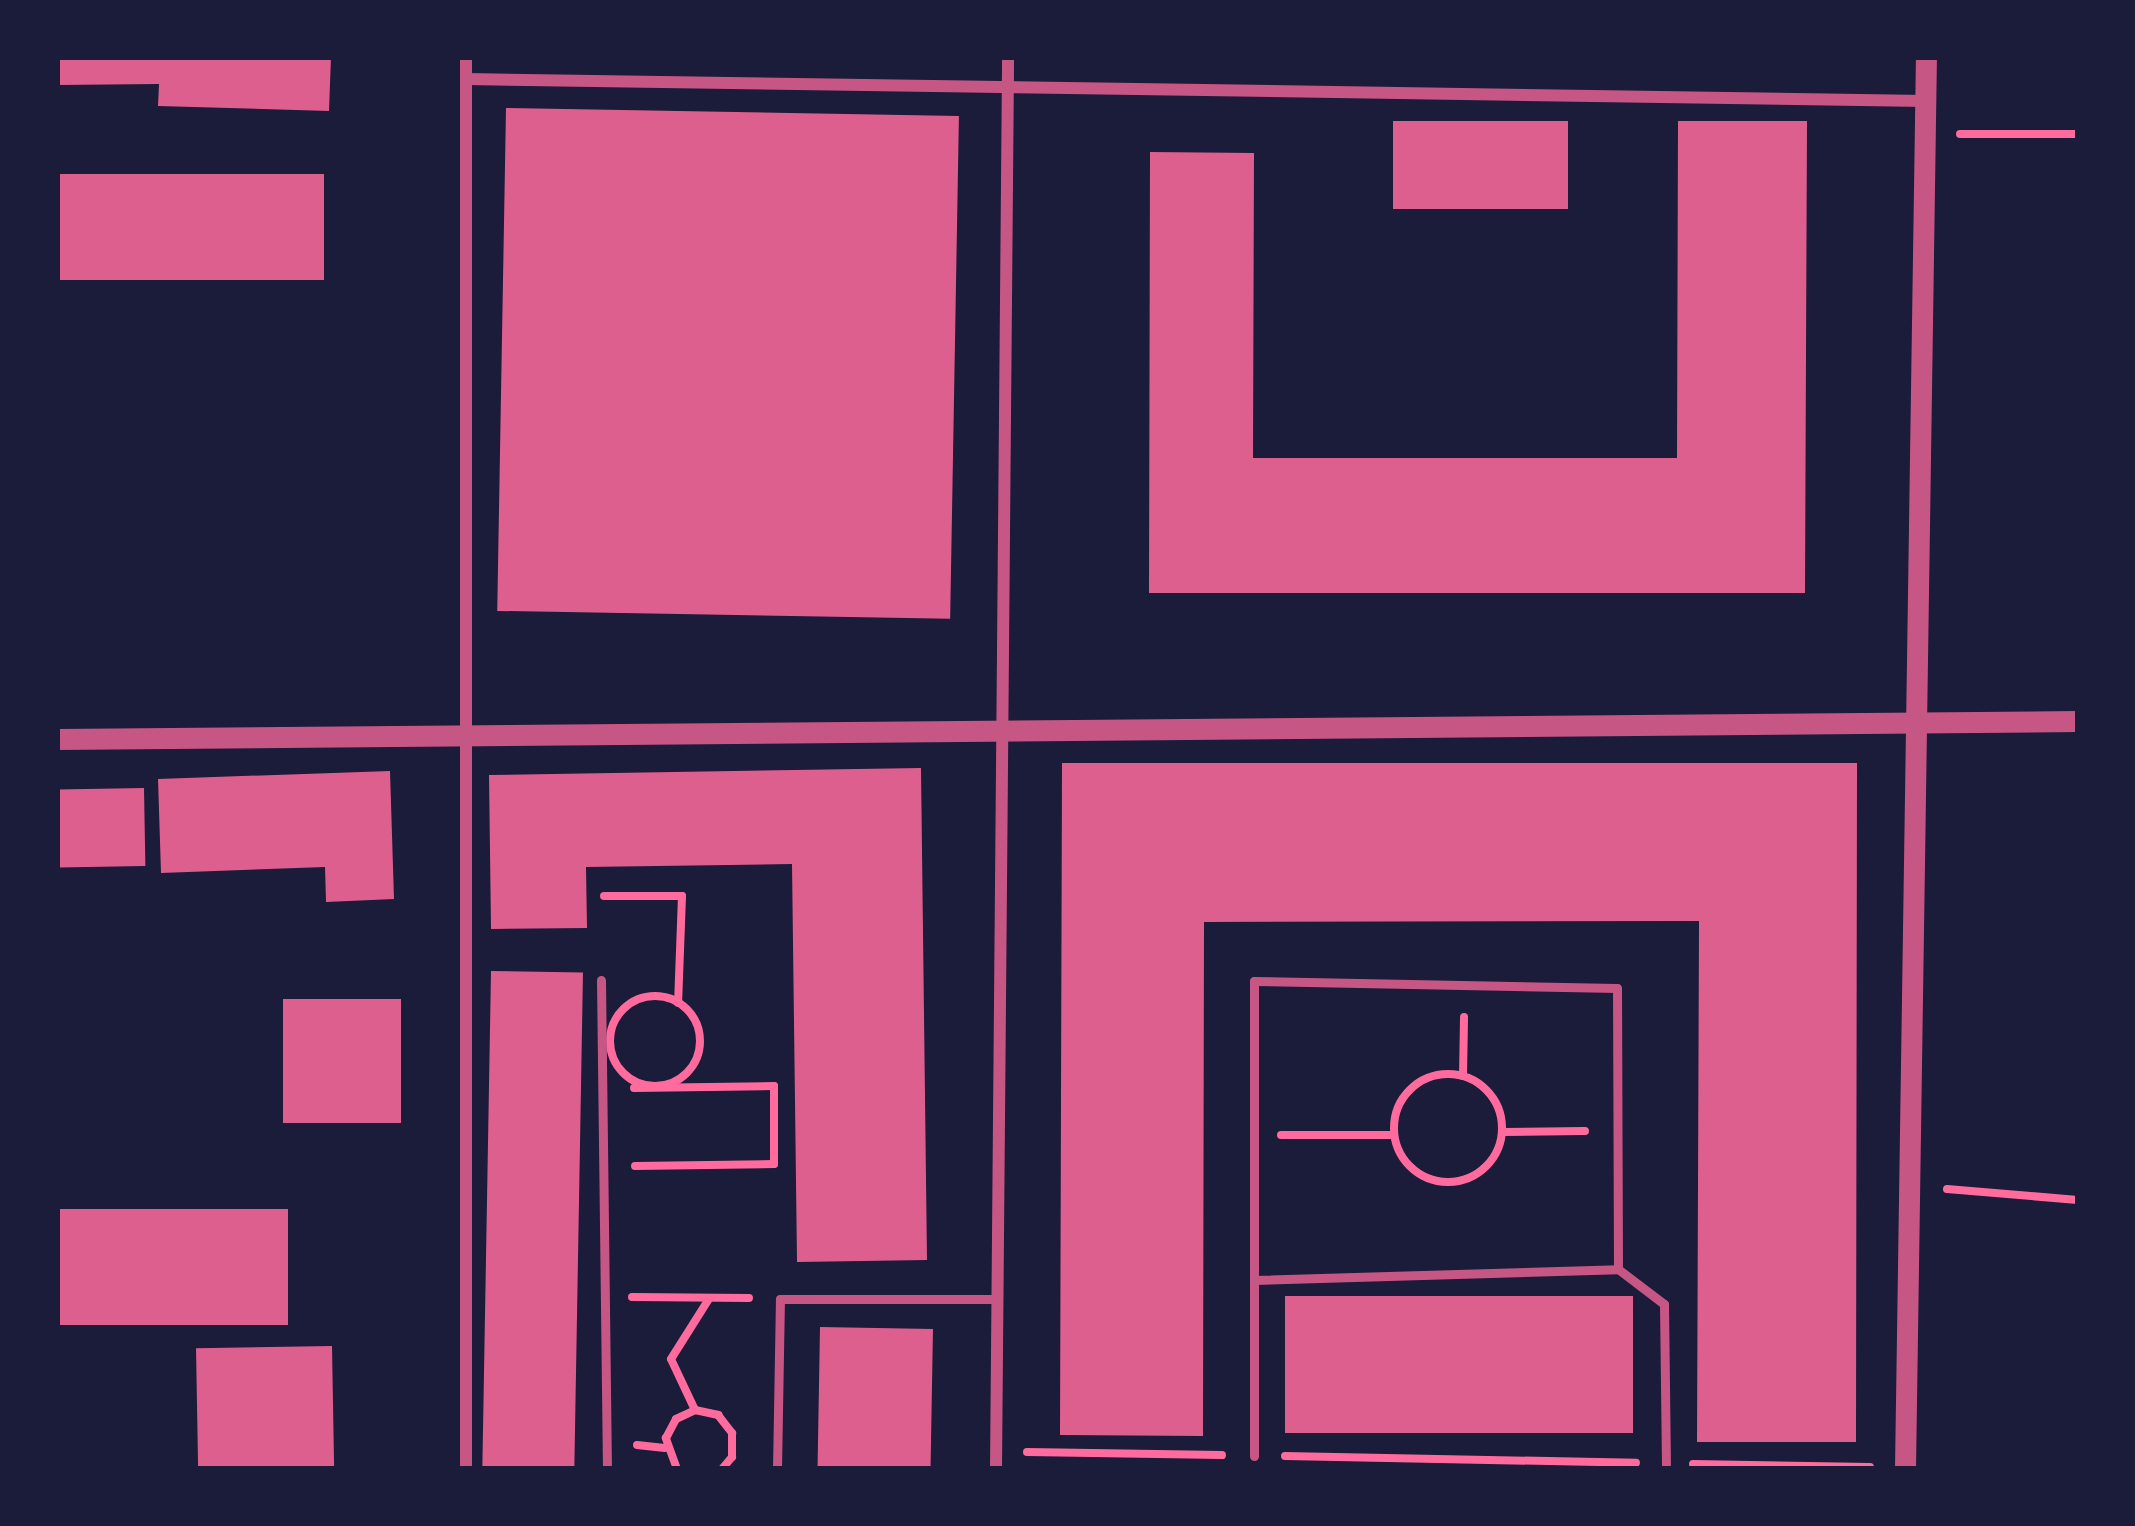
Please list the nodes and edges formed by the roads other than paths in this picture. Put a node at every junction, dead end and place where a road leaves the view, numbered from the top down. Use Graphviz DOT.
graph roads {
  1 [pos="466,57"];
  2 [pos="1008,57"];
  3 [pos="1926,57"];
  4 [pos="466,79"];
  5 [pos="1007,87"];
  6 [pos="1926,101"];
  7 [pos="2078,721"];
  8 [pos="1918,722"];
  9 [pos="1004,730"];
  10 [pos="463,736"];
  11 [pos="57,740"];
  12 [pos="602,980"];
  13 [pos="1618,1269"];
  14 [pos="1254,1280"];
  15 [pos="998,1299"];
  16 [pos="1254,1456"];
  17 [pos="1666,1464"];
  18 [pos="1905,1468"];
  19 [pos="466,1469"];
  20 [pos="607,1469"];
  21 [pos="777,1469"];
  22 [pos="996,1469"];
  1 -- 4 [label="street"];
  2 -- 5 [label="street"];
  3 -- 6 [label="street"];
  4 -- 5 [label="street"];
  4 -- 10 [label="street"];
  5 -- 6 [label="street"];
  5 -- 9 [label="street"];
  6 -- 8 [label="street"];
  7 -- 8 [label="street"];
  8 -- 9 [label="street"];
  8 -- 18 [label="street"];
  9 -- 10 [label="street"];
  9 -- 15 [label="street"];
  10 -- 11 [label="street"];
  10 -- 19 [label="street"];
  12 -- 20 [label="lane"];
  13 -- 14 [label="lane"];
  13 -- 14 [label="lane"];
  13 -- 17 [label="lane"];
  14 -- 16 [label="lane"];
  15 -- 21 [label="lane"];
  15 -- 22 [label="street"];
}
